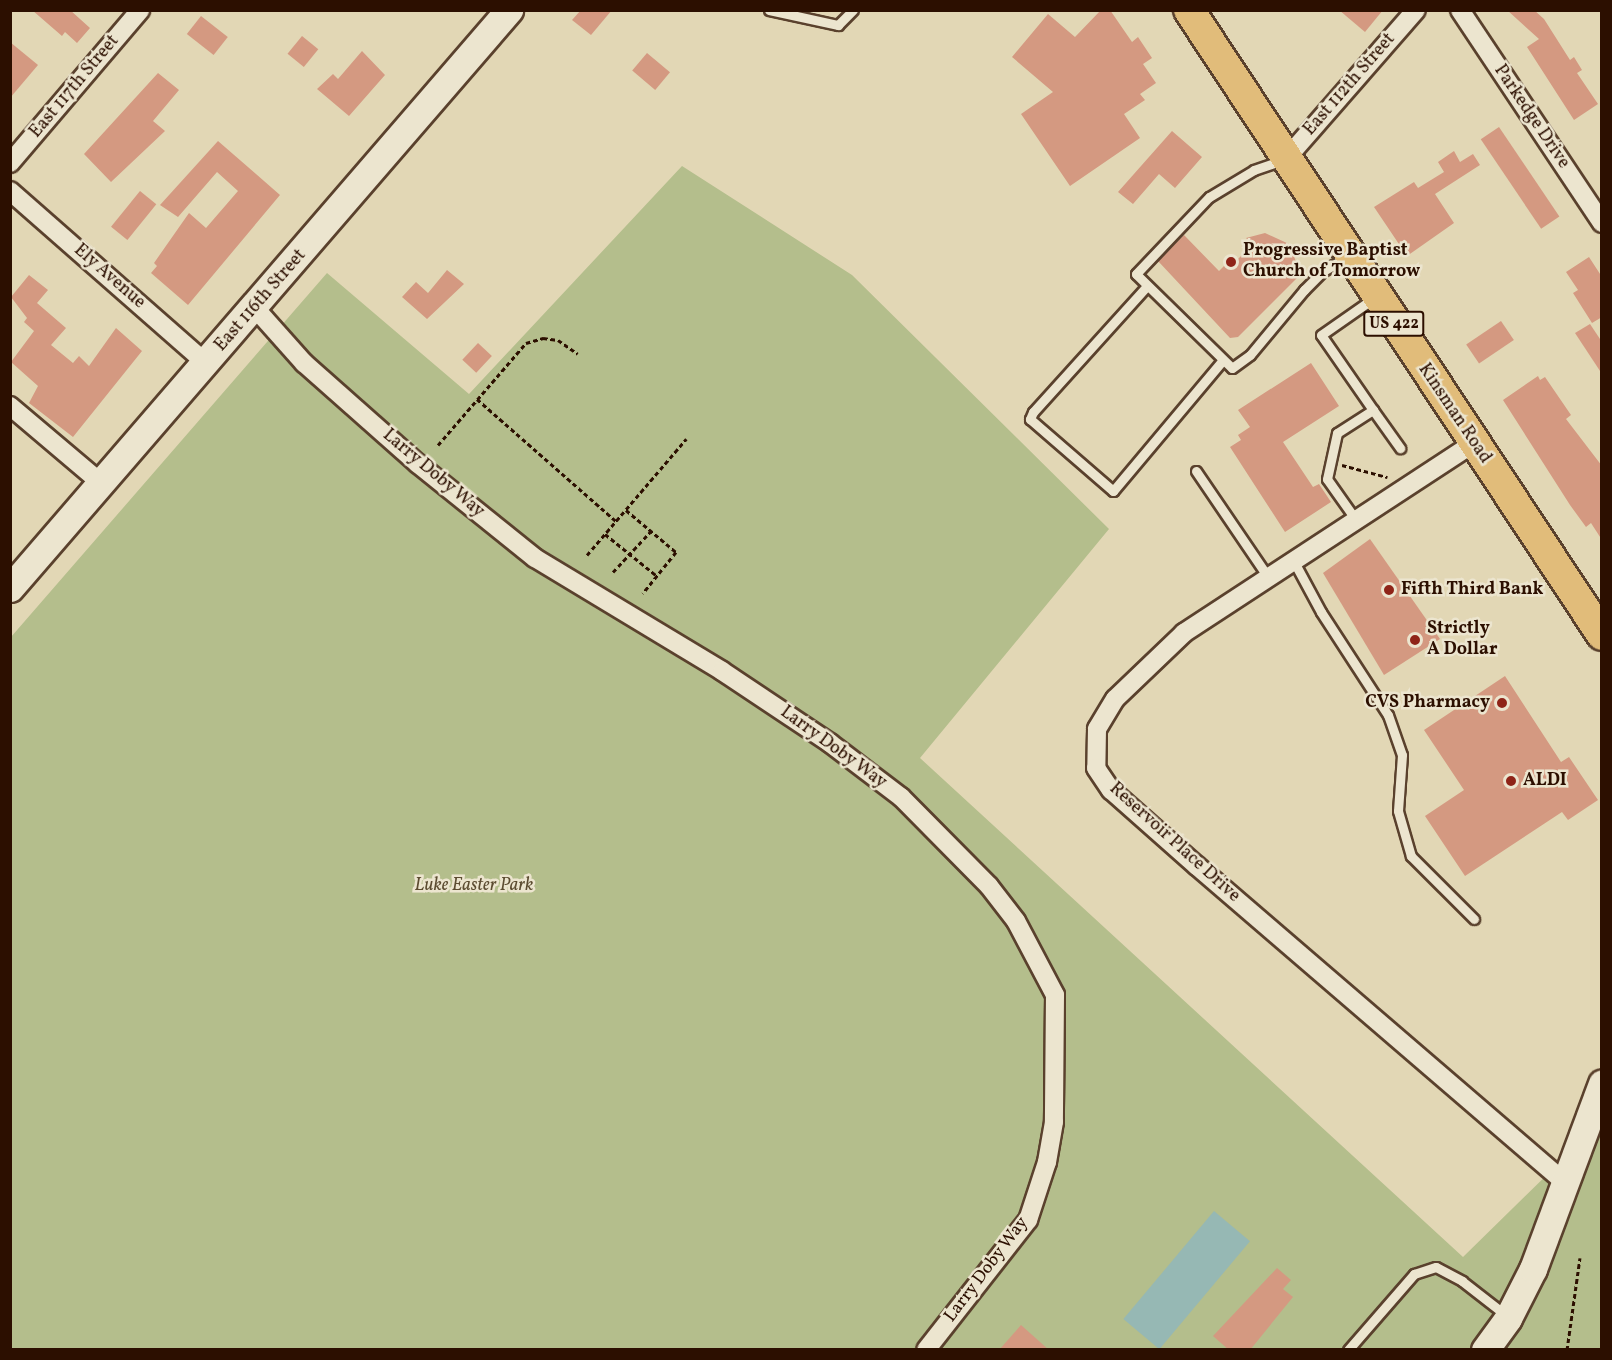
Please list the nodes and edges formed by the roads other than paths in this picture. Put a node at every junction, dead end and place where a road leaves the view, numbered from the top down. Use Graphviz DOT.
graph roads {
  1 [pos="140,10"];
  2 [pos="509,10"];
  3 [pos="769,10"];
  4 [pos="853,10"];
  5 [pos="1189,10"];
  6 [pos="1416,10"];
  7 [pos="1460,10"];
  8 [pos="1285,160"];
  9 [pos="10,163"];
  10 [pos="10,191"];
  11 [pos="1602,223"];
  12 [pos="1349,256"];
  13 [pos="1147,286"];
  14 [pos="1376,297"];
  15 [pos="255,308"];
  16 [pos="1223,360"];
  17 [pos="207,364"];
  18 [pos="10,406"];
  19 [pos="1373,410"];
  20 [pos="1474,443"];
  21 [pos="1400,448"];
  22 [pos="1196,471"];
  23 [pos="101,483"];
  24 [pos="1356,520"];
  25 [pos="1280,569"];
  26 [pos="10,588"];
  27 [pos="1602,635"];
  28 [pos="1474,919"];
  29 [pos="1602,1083"];
  30 [pos="1565,1182"];
  31 [pos="1508,1318"];
  32 [pos="926,1350"];
  33 [pos="1348,1350"];
  34 [pos="1485,1350"];
  1 -- 9 [label="street, East 117th Street"];
  2 -- 15 [label="main road, East 116th Street"];
  3 -- 4 [label="lane"];
  5 -- 8 [label="main road, Kinsman Road / US 422"];
  6 -- 8 [label="street, East 112th Street"];
  7 -- 11 [label="street, Parkedge Drive"];
  8 -- 12 [label="main road, Kinsman Road / US 422"];
  8 -- 13 [label="lane"];
  10 -- 17 [label="street, Ely Avenue"];
  12 -- 14 [label="main road, Kinsman Road / US 422"];
  12 -- 16 [label="lane"];
  13 -- 16 [label="lane"];
  13 -- 16 [label="lane"];
  14 -- 19 [label="lane"];
  14 -- 20 [label="main road, Kinsman Road / US 422"];
  15 -- 17 [label="main road, East 116th Street"];
  15 -- 32 [label="street, Larry Doby Way"];
  17 -- 23 [label="main road, East 116th Street"];
  18 -- 23 [label="street"];
  19 -- 21 [label="lane"];
  19 -- 24 [label="lane"];
  20 -- 24 [label="street, Reservoir Place Drive"];
  20 -- 27 [label="main road, Kinsman Road / US 422"];
  22 -- 25 [label="lane"];
  23 -- 26 [label="main road, East 116th Street"];
  24 -- 25 [label="street, Reservoir Place Drive"];
  25 -- 28 [label="lane"];
  25 -- 30 [label="street, Reservoir Place Drive"];
  29 -- 30 [label="main road"];
  30 -- 31 [label="main road"];
  31 -- 33 [label="lane"];
  31 -- 34 [label="main road"];
}
